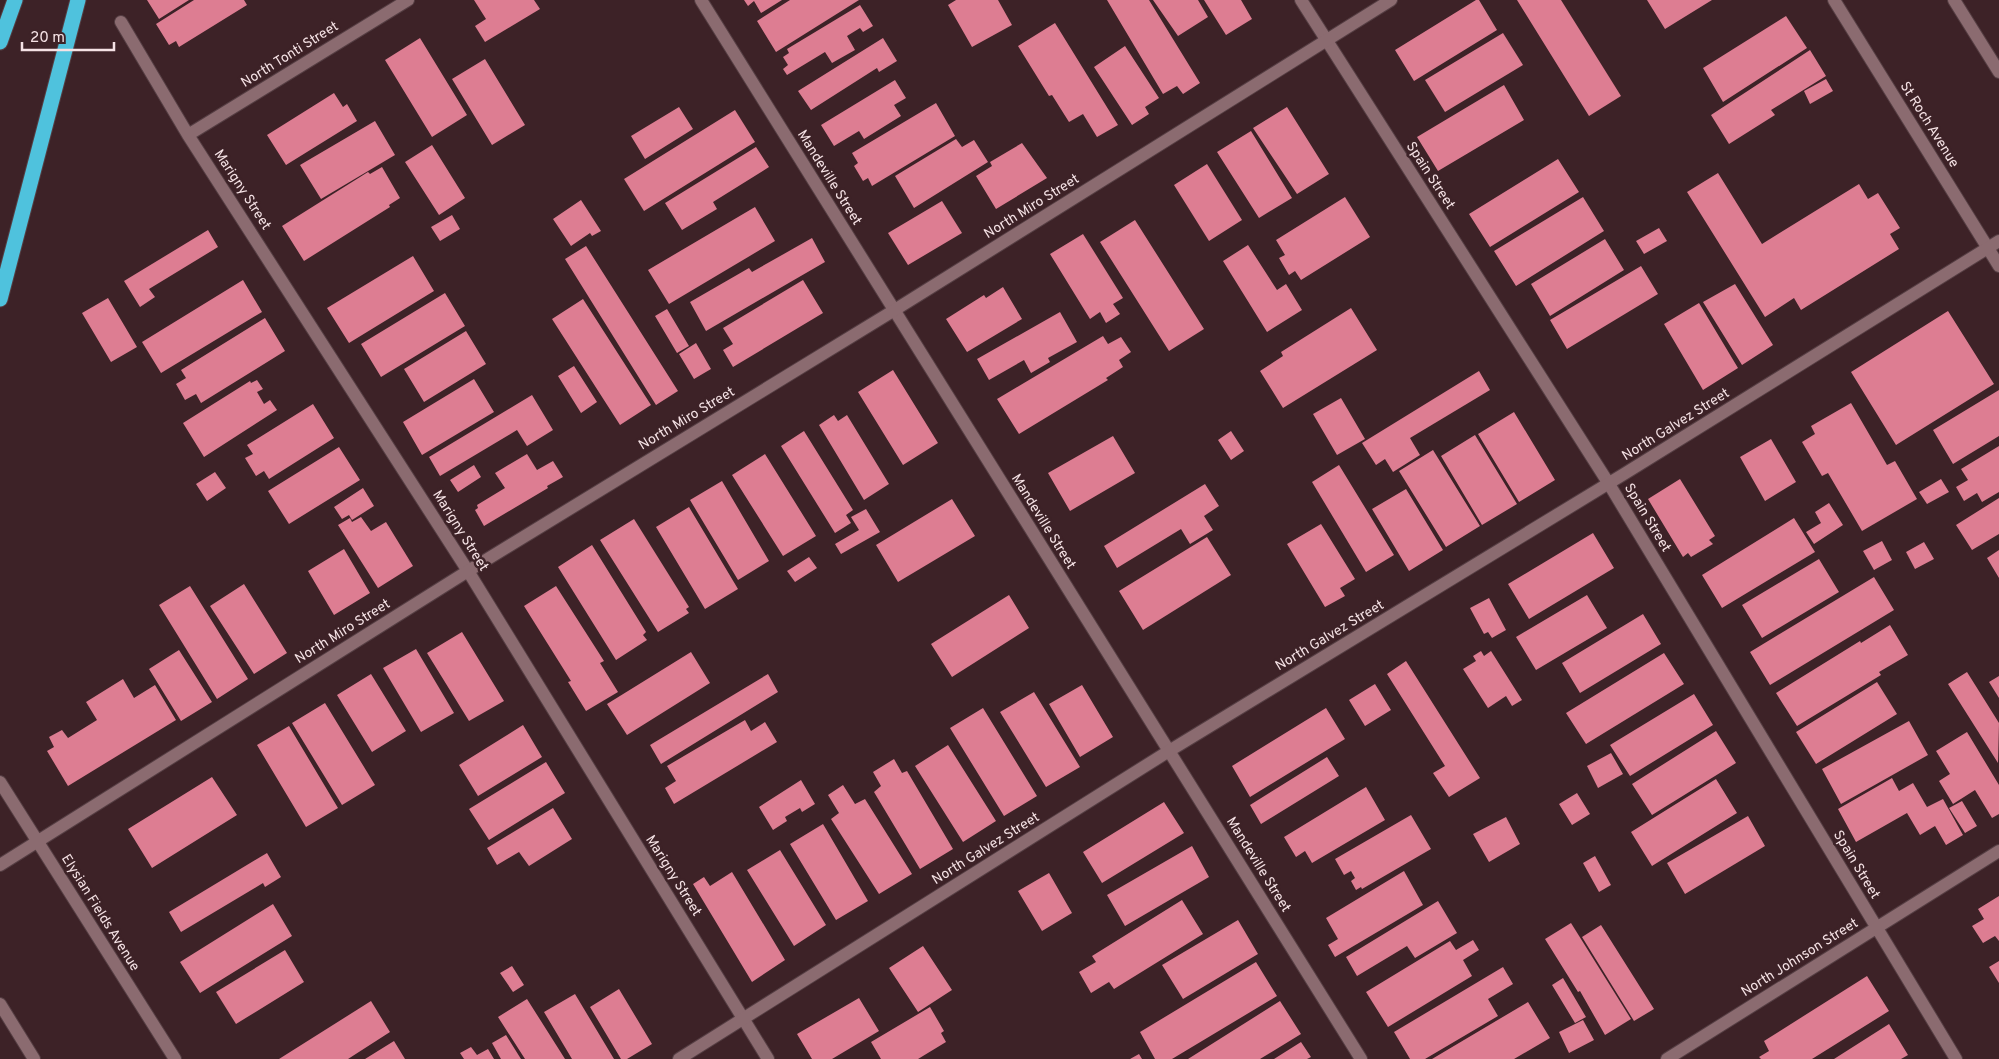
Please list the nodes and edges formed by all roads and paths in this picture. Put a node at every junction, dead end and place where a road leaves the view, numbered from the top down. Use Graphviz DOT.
graph roads {
  1 [pos="15,0"];
  2 [pos="78,0"];
  3 [pos="408,0"];
  4 [pos="701,0"];
  5 [pos="1301,0"];
  6 [pos="1391,0"];
  7 [pos="1834,0"];
  8 [pos="1954,0"];
  9 [pos="122,22"];
  10 [pos="1326,40"];
  11 [pos="0,42"];
  12 [pos="1999,72"];
  13 [pos="188,135"];
  14 [pos="1994,244"];
  15 [pos="1999,266"];
  16 [pos="0,299"];
  17 [pos="893,311"];
  18 [pos="1609,484"];
  19 [pos="468,571"];
  20 [pos="1169,751"];
  21 [pos="0,782"];
  22 [pos="38,842"];
  23 [pos="1999,851"];
  24 [pos="0,865"];
  25 [pos="1876,928"];
  26 [pos="0,1004"];
  27 [pos="743,1018"];
  28 [pos="34,1059"];
  29 [pos="175,1059"];
  30 [pos="679,1059"];
  31 [pos="768,1059"];
  32 [pos="1361,1059"];
  33 [pos="1667,1059"];
  34 [pos="1956,1059"];
  1 -- 11 [label="highway"];
  2 -- 16 [label="highway"];
  3 -- 13 [label="street, North Tonti Street"];
  4 -- 17 [label="street, Mandeville Street"];
  5 -- 10 [label="street, Spain Street"];
  6 -- 10 [label="street, North Miro Street"];
  7 -- 14 [label="street, St Roch Avenue"];
  8 -- 12 [label="street"];
  9 -- 13 [label="street, Marigny Street"];
  10 -- 17 [label="street, North Miro Street"];
  10 -- 18 [label="street, Spain Street"];
  13 -- 19 [label="street, Marigny Street"];
  14 -- 15 [label="street, St Roch Avenue"];
  14 -- 18 [label="street, North Galvez Street"];
  17 -- 19 [label="street, North Miro Street"];
  17 -- 20 [label="street, Mandeville Street"];
  18 -- 20 [label="street, North Galvez Street"];
  18 -- 25 [label="street, Spain Street"];
  19 -- 22 [label="street, North Miro Street"];
  19 -- 27 [label="street, Marigny Street"];
  20 -- 27 [label="street, North Galvez Street"];
  20 -- 32 [label="street, Mandeville Street"];
  21 -- 22 [label="street, Elysian Fields Avenue"];
  22 -- 24 [label="street, North Miro Street"];
  22 -- 29 [label="street, Elysian Fields Avenue"];
  23 -- 25 [label="street, North Johnson Street"];
  25 -- 33 [label="street, North Johnson Street"];
  25 -- 34 [label="street, Spain Street"];
  26 -- 28 [label="street"];
  27 -- 30 [label="street, North Galvez Street"];
  27 -- 31 [label="street, Marigny Street"];
}
